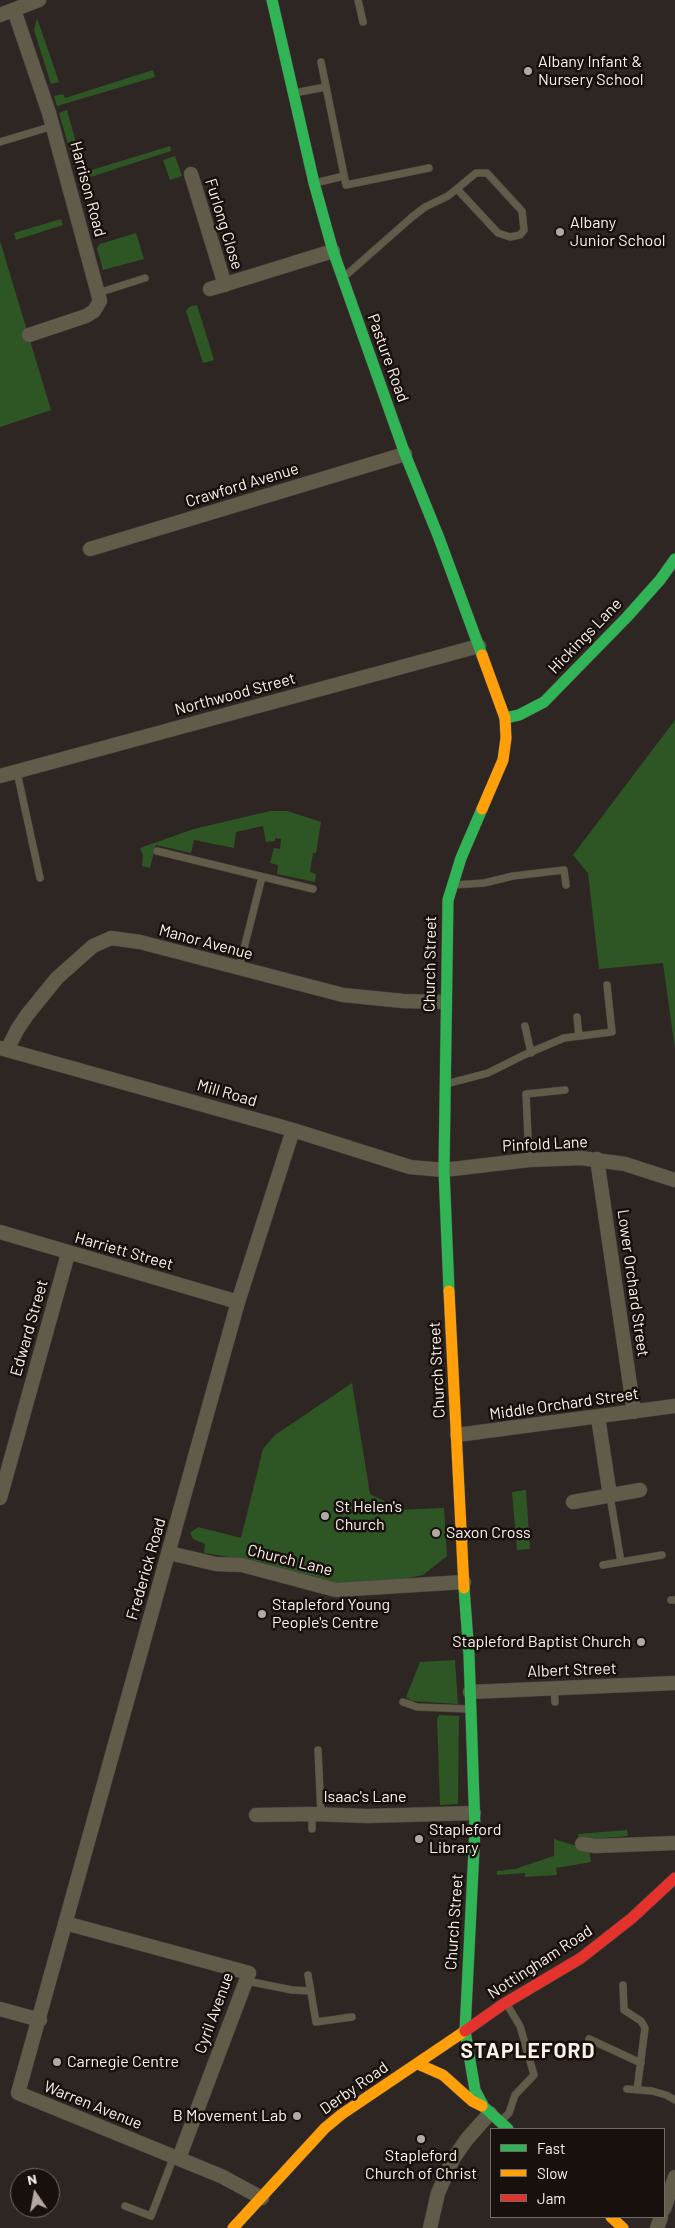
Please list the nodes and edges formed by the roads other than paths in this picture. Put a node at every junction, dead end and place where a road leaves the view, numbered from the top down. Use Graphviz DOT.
graph roads {
  1 [pos="39,0"];
  2 [pos="272,0"];
  3 [pos="358,0"];
  4 [pos="14,10"];
  5 [pos="0,15"];
  6 [pos="363,22"];
  7 [pos="321,62"];
  8 [pos="326,86"];
  9 [pos="293,94"];
  10 [pos="53,126"];
  11 [pos="0,142"];
  12 [pos="429,168"];
  13 [pos="191,174"];
  14 [pos="344,176"];
  15 [pos="314,183"];
  16 [pos="457,189"];
  17 [pos="333,251"];
  18 [pos="145,278"];
  19 [pos="343,278"];
  20 [pos="225,285"];
  21 [pos="210,290"];
  22 [pos="98,293"];
  23 [pos="29,335"];
  24 [pos="405,454"];
  25 [pos="90,549"];
  26 [pos="675,559"];
  27 [pos="480,646"];
  28 [pos="505,718"];
  29 [pos="17,772"];
  30 [pos="0,776"];
  31 [pos="157,851"];
  32 [pos="262,877"];
  33 [pos="40,878"];
  34 [pos="452,885"];
  35 [pos="566,886"];
  36 [pos="313,889"];
  37 [pos="239,968"];
  38 [pos="607,985"];
  39 [pos="445,1002"];
  40 [pos="577,1017"];
  41 [pos="525,1026"];
  42 [pos="579,1036"];
  43 [pos="4,1049"];
  44 [pos="531,1053"];
  45 [pos="446,1084"];
  46 [pos="565,1090"];
  47 [pos="293,1130"];
  48 [pos="530,1160"];
  49 [pos="597,1160"];
  50 [pos="444,1170"];
  51 [pos="675,1180"];
  52 [pos="0,1232"];
  53 [pos="68,1254"];
  54 [pos="238,1302"];
  55 [pos="675,1406"];
  56 [pos="634,1412"];
  57 [pos="598,1417"];
  58 [pos="457,1435"];
  59 [pos="640,1490"];
  60 [pos="610,1496"];
  61 [pos="0,1498"];
  62 [pos="572,1502"];
  63 [pos="169,1553"];
  64 [pos="662,1555"];
  65 [pos="622,1562"];
  66 [pos="604,1565"];
  67 [pos="464,1582"];
  68 [pos="675,1683"];
  69 [pos="470,1692"];
  70 [pos="403,1702"];
  71 [pos="471,1709"];
  72 [pos="318,1750"];
  73 [pos="474,1813"];
  74 [pos="317,1814"];
  75 [pos="256,1815"];
  76 [pos="312,1829"];
  77 [pos="675,1843"];
  78 [pos="582,1844"];
  79 [pos="675,1878"];
  80 [pos="65,1923"];
  81 [pos="308,1975"];
  82 [pos="247,1981"];
  83 [pos="623,1985"];
  84 [pos="310,1991"];
  85 [pos="506,2002"];
  86 [pos="0,2009"];
  87 [pos="352,2017"];
  88 [pos="40,2020"];
  89 [pos="466,2031"];
  90 [pos="588,2040"];
  91 [pos="640,2063"];
  92 [pos="418,2064"];
  93 [pos="627,2088"];
  94 [pos="637,2090"];
  95 [pos="675,2100"];
  96 [pos="496,2118"];
  97 [pos="176,2157"];
  98 [pos="675,2177"];
  99 [pos="262,2198"];
  100 [pos="125,2206"];
  101 [pos="665,2206"];
  102 [pos="612,2218"];
  103 [pos="233,2228"];
  104 [pos="430,2228"];
  105 [pos="623,2228"];
  1 -- 4 [label="street"];
  2 -- 9 [label="main road, Pasture Road"];
  3 -- 6 [label="lane"];
  4 -- 5 [label="street"];
  4 -- 10 [label="street, Harrison Road"];
  7 -- 8 [label="lane"];
  8 -- 9 [label="lane"];
  8 -- 14 [label="lane"];
  9 -- 15 [label="main road, Pasture Road"];
  10 -- 11 [label="lane"];
  10 -- 22 [label="street, Harrison Road"];
  12 -- 14 [label="lane"];
  13 -- 20 [label="street, Furlong Close"];
  14 -- 15 [label="lane"];
  15 -- 17 [label="main road, Pasture Road"];
  16 -- 16 [label="lane"];
  16 -- 19 [label="lane"];
  17 -- 19 [label="main road, Pasture Road"];
  17 -- 20 [label="street, Furlong Close"];
  18 -- 22 [label="lane"];
  19 -- 24 [label="main road, Pasture Road"];
  20 -- 21 [label="street, Furlong Close"];
  22 -- 23 [label="street"];
  24 -- 25 [label="street, Crawford Avenue"];
  24 -- 27 [label="main road, Pasture Road"];
  26 -- 28 [label="main road, Hickings Lane"];
  27 -- 28 [label="main road, Pasture Road"];
  27 -- 29 [label="street, Northwood Street"];
  28 -- 34 [label="main road, Church Street"];
  29 -- 30 [label="street, Northwood Street"];
  29 -- 33 [label="lane"];
  31 -- 32 [label="lane"];
  32 -- 36 [label="lane"];
  32 -- 37 [label="lane"];
  34 -- 35 [label="lane"];
  34 -- 39 [label="main road, Church Street"];
  37 -- 39 [label="street, Manor Avenue"];
  37 -- 43 [label="street, Manor Avenue"];
  38 -- 42 [label="lane"];
  39 -- 45 [label="main road, Church Street"];
  40 -- 42 [label="lane"];
  41 -- 44 [label="lane"];
  42 -- 44 [label="lane"];
  43 -- 47 [label="street, Mill Road"];
  44 -- 45 [label="lane"];
  45 -- 50 [label="main road, Church Street"];
  46 -- 48 [label="lane"];
  47 -- 50 [label="street, Mill Road"];
  47 -- 54 [label="street, Frederick Road"];
  48 -- 49 [label="street, Pinfold Lane"];
  48 -- 50 [label="street, Pinfold Lane"];
  49 -- 51 [label="street, Pinfold Lane"];
  49 -- 56 [label="street, Lower Orchard Street"];
  50 -- 58 [label="main road, Church Street"];
  52 -- 53 [label="street, Harriett Street"];
  53 -- 54 [label="street, Harriett Street"];
  53 -- 61 [label="street, Edward Street"];
  54 -- 63 [label="street, Frederick Road"];
  55 -- 56 [label="street, Middle Orchard Street"];
  56 -- 57 [label="street, Middle Orchard Street"];
  57 -- 58 [label="street, Middle Orchard Street"];
  57 -- 60 [label="street"];
  58 -- 67 [label="main road, Church Street"];
  59 -- 60 [label="street"];
  60 -- 62 [label="street"];
  60 -- 65 [label="lane"];
  63 -- 67 [label="street, Church Lane"];
  63 -- 80 [label="street, Frederick Road"];
  64 -- 65 [label="lane"];
  65 -- 66 [label="lane"];
  67 -- 69 [label="main road, Church Street"];
  68 -- 69 [label="street, Albert Street"];
  69 -- 71 [label="main road, Church Street"];
  70 -- 71 [label="lane"];
  71 -- 73 [label="main road, Church Street"];
  72 -- 74 [label="lane"];
  73 -- 74 [label="street, Isaac's Lane"];
  73 -- 89 [label="main road, Church Street"];
  74 -- 75 [label="street, Isaac's Lane"];
  74 -- 76 [label="lane"];
  77 -- 78 [label="street"];
  79 -- 85 [label="main road, Nottingham Road"];
  80 -- 82 [label="street, Cyril Avenue"];
  80 -- 88 [label="street, Frederick Road"];
  81 -- 84 [label="lane"];
  82 -- 84 [label="lane"];
  82 -- 97 [label="street, Cyril Avenue"];
  83 -- 91 [label="lane"];
  84 -- 87 [label="lane"];
  85 -- 89 [label="main road, Nottingham Road"];
  85 -- 96 [label="lane"];
  86 -- 88 [label="street"];
  88 -- 97 [label="street, Warren Avenue"];
  89 -- 92 [label="main road, Derby Road"];
  89 -- 96 [label="main road, Church Street"];
  90 -- 91 [label="lane"];
  91 -- 94 [label="lane"];
  92 -- 96 [label="main road"];
  92 -- 99 [label="main road, Derby Road"];
  93 -- 94 [label="lane"];
  94 -- 95 [label="lane"];
  96 -- 104 [label="street"];
  97 -- 99 [label="street, Warren Avenue"];
  97 -- 100 [label="lane"];
  98 -- 101 [label="street"];
  99 -- 103 [label="main road, Derby Road"];
  102 -- 105 [label="main road"];
}
